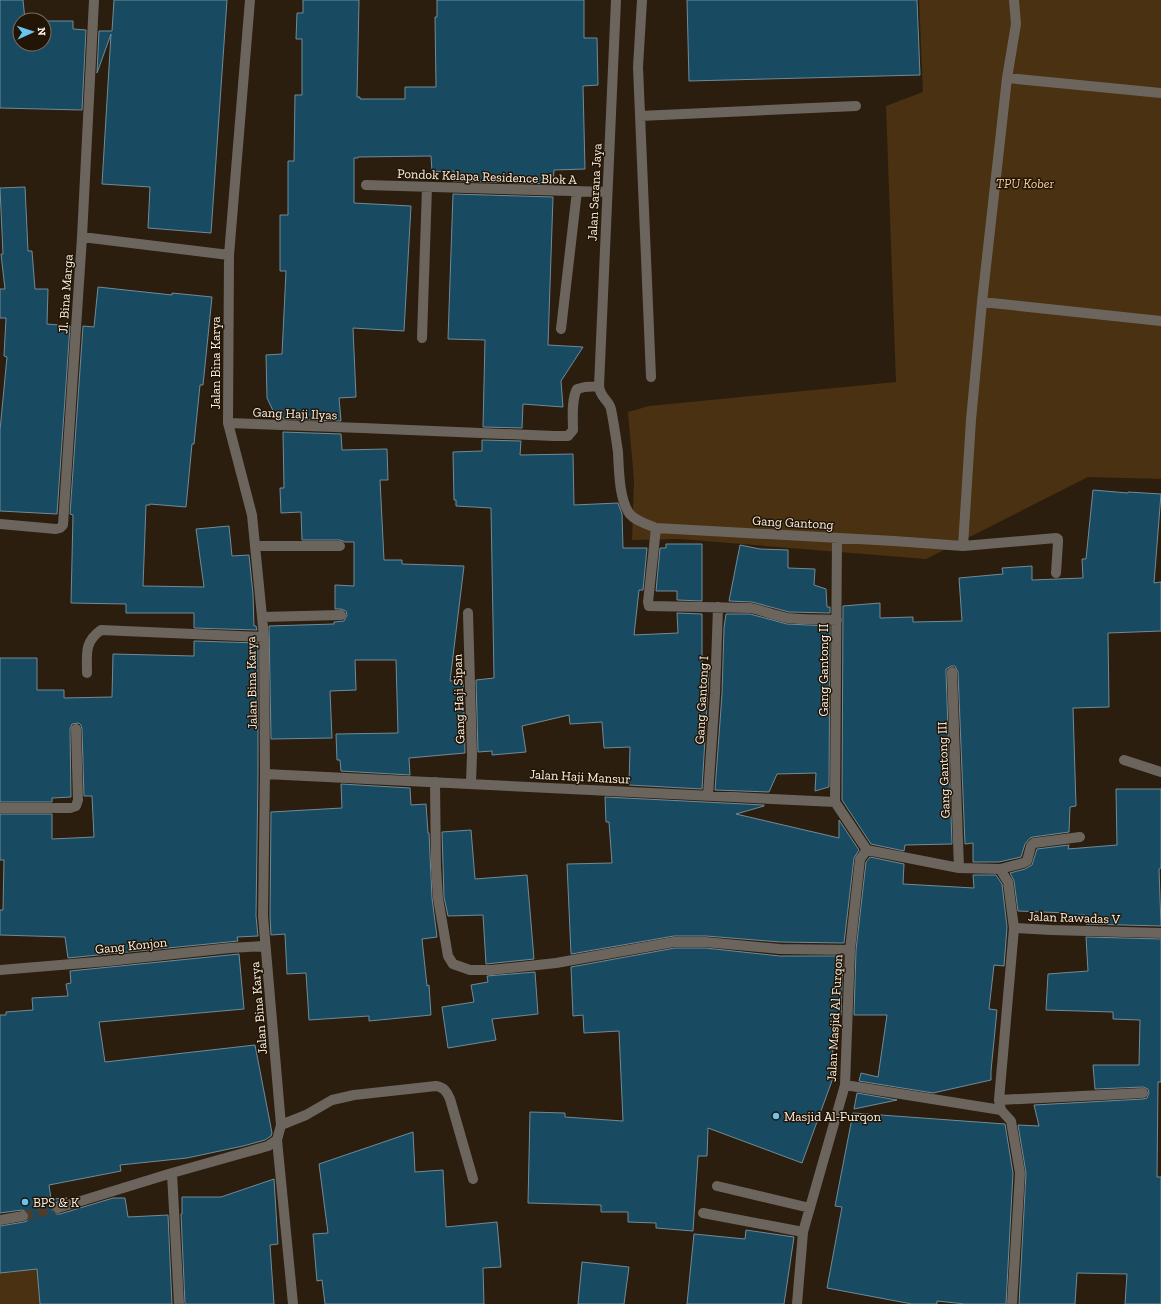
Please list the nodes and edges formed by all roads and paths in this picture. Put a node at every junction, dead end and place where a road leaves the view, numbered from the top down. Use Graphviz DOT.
graph roads {
  1 [pos="94,0"];
  2 [pos="250,0"];
  3 [pos="616,0"];
  4 [pos="642,0"];
  5 [pos="1014,0"];
  6 [pos="1007,78"];
  7 [pos="1161,93"];
  8 [pos="856,106"];
  9 [pos="640,116"];
  10 [pos="366,185"];
  11 [pos="427,187"];
  12 [pos="577,191"];
  13 [pos="607,192"];
  14 [pos="82,237"];
  15 [pos="229,255"];
  16 [pos="982,302"];
  17 [pos="1161,322"];
  18 [pos="561,329"];
  19 [pos="422,338"];
  20 [pos="651,377"];
  21 [pos="599,386"];
  22 [pos="228,423"];
  23 [pos="0,524"];
  24 [pos="656,528"];
  25 [pos="837,538"];
  26 [pos="256,546"];
  27 [pos="340,546"];
  28 [pos="963,546"];
  29 [pos="1056,573"];
  30 [pos="718,607"];
  31 [pos="468,613"];
  32 [pos="341,615"];
  33 [pos="262,617"];
  34 [pos="836,620"];
  35 [pos="264,637"];
  36 [pos="952,672"];
  37 [pos="87,673"];
  38 [pos="76,729"];
  39 [pos="1124,760"];
  40 [pos="1161,772"];
  41 [pos="265,774"];
  42 [pos="436,782"];
  43 [pos="471,783"];
  44 [pos="708,795"];
  45 [pos="836,802"];
  46 [pos="0,808"];
  47 [pos="1080,837"];
  48 [pos="867,850"];
  49 [pos="959,868"];
  50 [pos="1000,869"];
  51 [pos="1014,928"];
  52 [pos="1161,933"];
  53 [pos="265,946"];
  54 [pos="850,950"];
  55 [pos="0,970"];
  56 [pos="845,1085"];
  57 [pos="1143,1093"];
  58 [pos="999,1100"];
  59 [pos="1001,1110"];
  60 [pos="281,1125"];
  61 [pos="277,1140"];
  62 [pos="172,1173"];
  63 [pos="472,1179"];
  64 [pos="716,1186"];
  65 [pos="58,1208"];
  66 [pos="810,1208"];
  67 [pos="702,1213"];
  68 [pos="23,1216"];
  69 [pos="0,1220"];
  70 [pos="803,1232"];
  71 [pos="179,1304"];
  72 [pos="293,1304"];
  73 [pos="798,1304"];
  74 [pos="1012,1304"];
  1 -- 14 [label="street, Jl. Bina Marga"];
  2 -- 15 [label="street, Jalan Bina Karya"];
  3 -- 13 [label="street, Jalan Sarana Jaya"];
  4 -- 9 [label="street"];
  5 -- 6 [label="street"];
  6 -- 7 [label="street"];
  6 -- 16 [label="street"];
  8 -- 9 [label="street"];
  9 -- 20 [label="street"];
  10 -- 11 [label="street, Pondok Kelapa Residence Blok A"];
  11 -- 12 [label="street, Pondok Kelapa Residence Blok A"];
  11 -- 19 [label="street"];
  12 -- 13 [label="street, Pondok Kelapa Residence Blok A"];
  12 -- 18 [label="street"];
  13 -- 21 [label="street, Jalan Sarana Jaya"];
  14 -- 15 [label="street"];
  14 -- 23 [label="street, Jl. Bina Marga"];
  15 -- 22 [label="street, Jalan Bina Karya"];
  16 -- 17 [label="street"];
  16 -- 28 [label="street"];
  21 -- 22 [label="street, Gang Haji Ilyas"];
  21 -- 24 [label="street, Gang Gantong"];
  22 -- 26 [label="street, Jalan Bina Karya"];
  24 -- 25 [label="street, Gang Gantong"];
  24 -- 30 [label="street"];
  25 -- 28 [label="street, Gang Gantong"];
  25 -- 34 [label="street, Gang Gantong II"];
  26 -- 27 [label="street"];
  26 -- 33 [label="street, Jalan Bina Karya"];
  28 -- 29 [label="street, Gang Gantong"];
  30 -- 34 [label="street"];
  30 -- 44 [label="street, Gang Gantong I"];
  31 -- 43 [label="street, Gang Haji Sipan"];
  32 -- 33 [label="street"];
  33 -- 35 [label="street, Jalan Bina Karya"];
  34 -- 45 [label="street, Gang Gantong II"];
  35 -- 37 [label="street"];
  35 -- 41 [label="street, Jalan Bina Karya"];
  36 -- 49 [label="street, Gang Gantong III"];
  38 -- 46 [label="street"];
  39 -- 40 [label="street"];
  41 -- 42 [label="street, Jalan Haji Mansur"];
  41 -- 53 [label="street, Jalan Bina Karya"];
  42 -- 43 [label="street, Jalan Haji Mansur"];
  42 -- 54 [label="street"];
  43 -- 44 [label="street, Jalan Haji Mansur"];
  44 -- 45 [label="street, Jalan Haji Mansur"];
  45 -- 48 [label="street"];
  47 -- 50 [label="street"];
  48 -- 49 [label="street"];
  48 -- 54 [label="street, Jalan Masjid Al Furqon"];
  49 -- 50 [label="street"];
  50 -- 51 [label="street, Jalan Rawadas V"];
  51 -- 52 [label="street, Jalan Rawadas V"];
  51 -- 58 [label="street"];
  53 -- 55 [label="street, Gang Konjon"];
  53 -- 60 [label="street, Jalan Bina Karya"];
  54 -- 56 [label="street, Jalan Masjid Al Furqon"];
  56 -- 59 [label="street"];
  56 -- 66 [label="street, Jalan Masjid Al Furqon"];
  57 -- 58 [label="street"];
  58 -- 59 [label="street"];
  59 -- 74 [label="street"];
  60 -- 61 [label="street, Jalan Bina Karya"];
  60 -- 63 [label="street"];
  61 -- 62 [label="street"];
  61 -- 72 [label="street"];
  62 -- 65 [label="street"];
  62 -- 71 [label="street"];
  64 -- 66 [label="street"];
  66 -- 70 [label="street, Jalan Masjid Al Furqon"];
  67 -- 70 [label="street"];
  68 -- 69 [label="street"];
  70 -- 73 [label="street, Jalan Masjid Al Furqon"];
}
